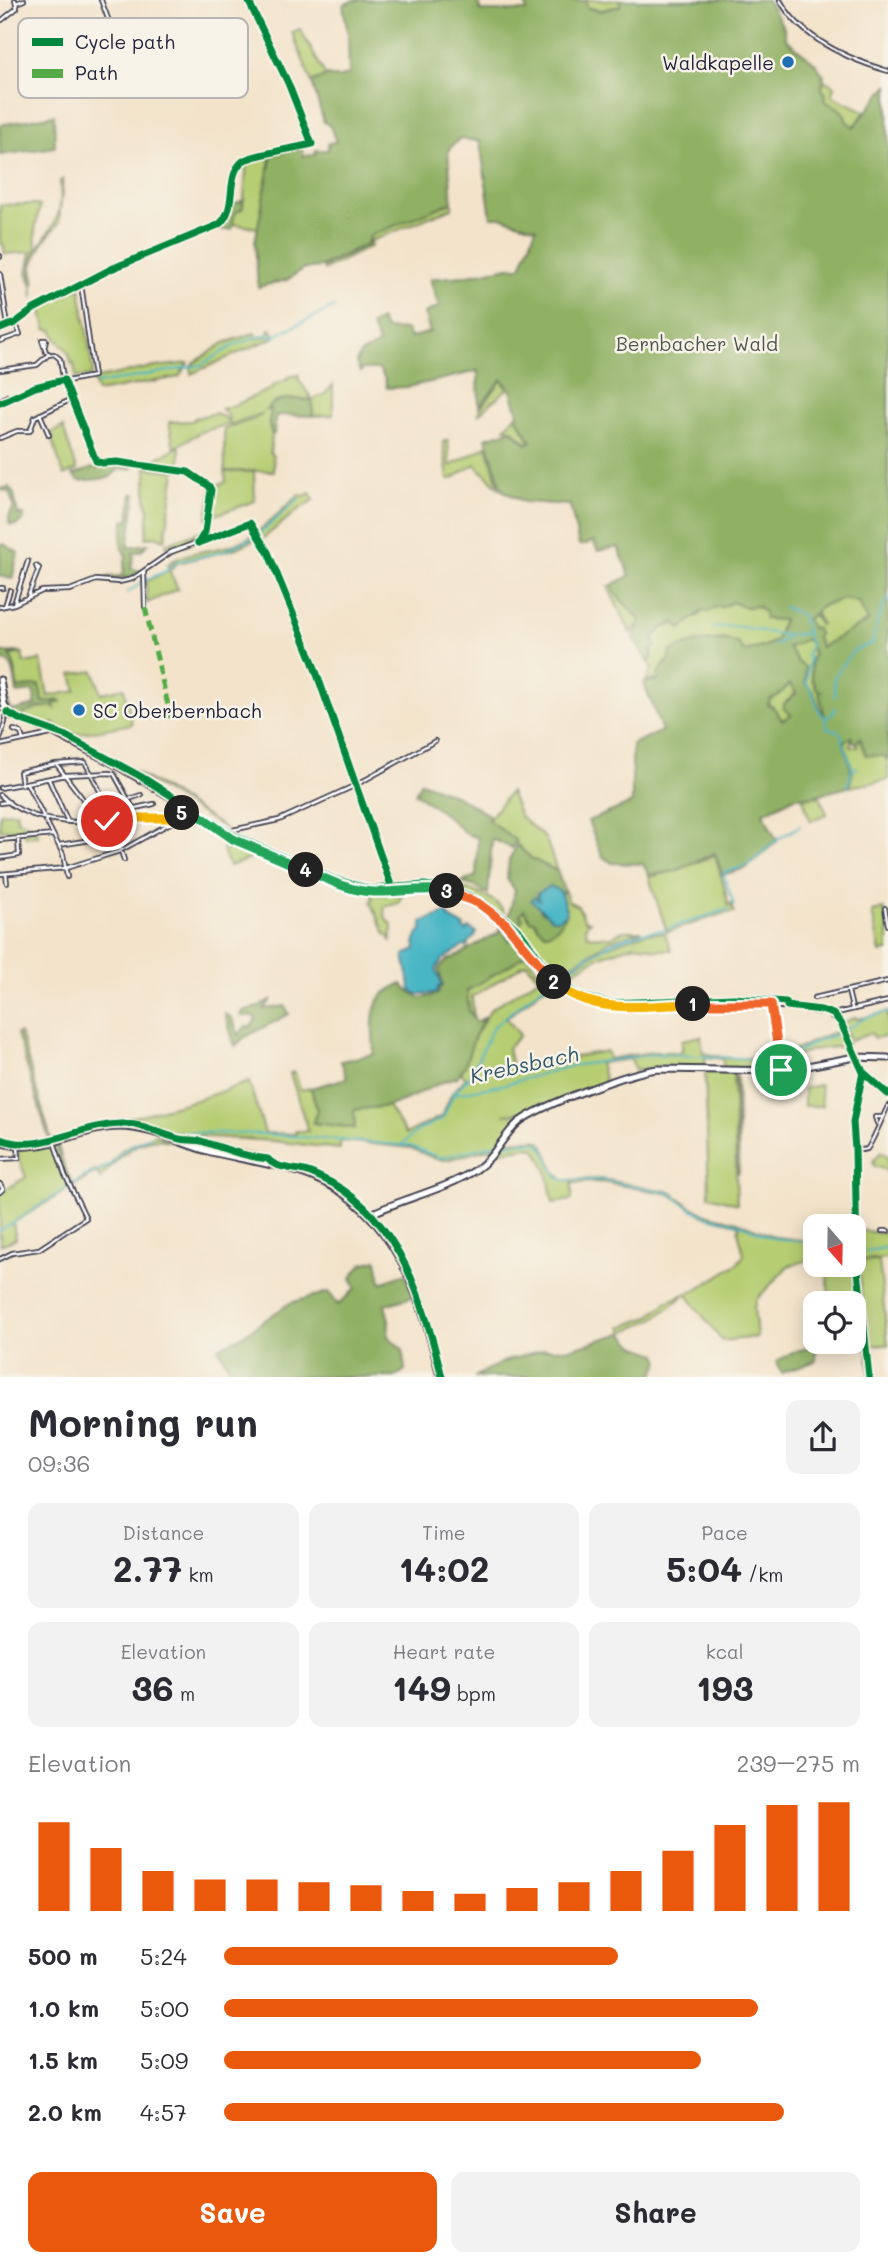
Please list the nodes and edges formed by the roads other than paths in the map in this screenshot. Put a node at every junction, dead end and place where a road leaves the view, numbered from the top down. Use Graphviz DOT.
graph roads {
  1 [pos="24,0"];
  2 [pos="101,0"];
  3 [pos="248,0"];
  4 [pos="780,0"];
  5 [pos="15,2"];
  6 [pos="108,18"];
  7 [pos="2,20"];
  8 [pos="888,71"];
  9 [pos="0,274"];
  10 [pos="81,284"];
  11 [pos="15,323"];
  12 [pos="8,326"];
  13 [pos="0,329"];
  14 [pos="0,341"];
  15 [pos="45,345"];
  16 [pos="48,353"];
  17 [pos="0,370"];
  18 [pos="64,380"];
  19 [pos="7,396"];
  20 [pos="0,402"];
  21 [pos="40,414"];
  22 [pos="49,435"];
  23 [pos="0,438"];
  24 [pos="250,523"];
  25 [pos="28,561"];
  26 [pos="38,570"];
  27 [pos="144,572"];
  28 [pos="10,590"];
  29 [pos="28,598"];
  30 [pos="14,604"];
  31 [pos="5,606"];
  32 [pos="0,607"];
  33 [pos="145,607"];
  34 [pos="0,680"];
  35 [pos="3,709"];
  36 [pos="13,730"];
  37 [pos="1,731"];
  38 [pos="54,733"];
  39 [pos="0,738"];
  40 [pos="23,740"];
  41 [pos="435,741"];
  42 [pos="0,745"];
  43 [pos="57,764"];
  44 [pos="92,774"];
  45 [pos="66,775"];
  46 [pos="48,779"];
  47 [pos="27,784"];
  48 [pos="22,785"];
  49 [pos="0,788"];
  50 [pos="0,794"];
  51 [pos="141,795"];
  52 [pos="129,800"];
  53 [pos="9,802"];
  54 [pos="0,803"];
  55 [pos="154,804"];
  56 [pos="187,807"];
  57 [pos="135,808"];
  58 [pos="42,816"];
  59 [pos="139,818"];
  60 [pos="176,818"];
  61 [pos="113,821"];
  62 [pos="68,822"];
  63 [pos="90,822"];
  64 [pos="223,832"];
  65 [pos="53,835"];
  66 [pos="117,836"];
  67 [pos="18,838"];
  68 [pos="0,840"];
  69 [pos="59,845"];
  70 [pos="120,851"];
  71 [pos="0,858"];
  72 [pos="124,860"];
  73 [pos="66,869"];
  74 [pos="0,874"];
  75 [pos="6,874"];
  76 [pos="67,877"];
  77 [pos="7,883"];
  78 [pos="885,908"];
  79 [pos="888,925"];
  80 [pos="888,981"];
  81 [pos="848,991"];
  82 [pos="814,998"];
  83 [pos="888,1001"];
  84 [pos="771,1004"];
  85 [pos="852,1009"];
  86 [pos="833,1014"];
  87 [pos="858,1058"];
  88 [pos="888,1058"];
  89 [pos="781,1070"];
  90 [pos="863,1072"];
  91 [pos="888,1094"];
  92 [pos="888,1106"];
  93 [pos="0,1142"];
  94 [pos="54,1142"];
  95 [pos="18,1146"];
  96 [pos="855,1150"];
  97 [pos="0,1159"];
  98 [pos="0,1185"];
  99 [pos="0,1192"];
  100 [pos="369,1215"];
  101 [pos="882,1231"];
  102 [pos="888,1231"];
  103 [pos="0,1259"];
  104 [pos="440,1377"];
  105 [pos="869,1377"];
  1 -- 5 [label="street"];
  2 -- 6 [label="street"];
  3 -- 10 [label="street"];
  4 -- 8 [label="street"];
  5 -- 7 [label="street"];
  9 -- 12 [label="street"];
  10 -- 11 [label="street"];
  10 -- 18 [label="street"];
  11 -- 12 [label="street"];
  11 -- 14 [label="street"];
  12 -- 13 [label="street"];
  15 -- 16 [label="street"];
  16 -- 17 [label="street"];
  16 -- 18 [label="street"];
  18 -- 20 [label="street"];
  18 -- 21 [label="street"];
  19 -- 20 [label="street"];
  21 -- 22 [label="street"];
  21 -- 23 [label="street"];
  24 -- 27 [label="street"];
  25 -- 30 [label="street"];
  26 -- 29 [label="street"];
  27 -- 29 [label="street"];
  27 -- 33 [label="street"];
  28 -- 31 [label="street"];
  29 -- 30 [label="street"];
  30 -- 31 [label="street"];
  31 -- 32 [label="street"];
  34 -- 35 [label="street"];
  35 -- 37 [label="street"];
  35 -- 38 [label="street"];
  36 -- 40 [label="street"];
  37 -- 39 [label="street"];
  38 -- 40 [label="street"];
  38 -- 56 [label="street"];
  40 -- 42 [label="street"];
  41 -- 64 [label="street"];
  43 -- 44 [label="street"];
  43 -- 45 [label="street"];
  43 -- 48 [label="street"];
  44 -- 45 [label="street"];
  44 -- 52 [label="street"];
  44 -- 61 [label="street"];
  45 -- 46 [label="street"];
  45 -- 63 [label="street"];
  46 -- 47 [label="street"];
  46 -- 62 [label="street"];
  47 -- 48 [label="street"];
  47 -- 58 [label="street"];
  48 -- 49 [label="street"];
  50 -- 53 [label="street"];
  51 -- 52 [label="street"];
  52 -- 57 [label="street"];
  53 -- 54 [label="street"];
  53 -- 58 [label="street"];
  55 -- 57 [label="street"];
  56 -- 60 [label="street"];
  56 -- 64 [label="street"];
  57 -- 59 [label="street"];
  58 -- 62 [label="street"];
  58 -- 65 [label="street"];
  59 -- 60 [label="street"];
  59 -- 61 [label="street"];
  60 -- 70 [label="street"];
  61 -- 63 [label="street"];
  61 -- 66 [label="street"];
  62 -- 63 [label="street"];
  64 -- 84 [label="street"];
  65 -- 67 [label="street"];
  65 -- 69 [label="street"];
  66 -- 69 [label="street"];
  66 -- 70 [label="street"];
  67 -- 68 [label="street"];
  67 -- 71 [label="street"];
  69 -- 73 [label="street"];
  70 -- 72 [label="street"];
  70 -- 73 [label="street"];
  73 -- 75 [label="street"];
  73 -- 76 [label="street"];
  74 -- 75 [label="street"];
  75 -- 77 [label="street"];
  78 -- 79 [label="street"];
  80 -- 81 [label="street"];
  81 -- 82 [label="street"];
  81 -- 85 [label="street"];
  83 -- 85 [label="street"];
  84 -- 86 [label="street"];
  84 -- 89 [label="street"];
  85 -- 86 [label="street"];
  86 -- 87 [label="street"];
  87 -- 88 [label="street"];
  87 -- 89 [label="street"];
  87 -- 90 [label="street"];
  89 -- 100 [label="street"];
  90 -- 91 [label="street"];
  90 -- 96 [label="street"];
  92 -- 96 [label="street"];
  93 -- 95 [label="street"];
  94 -- 95 [label="street"];
  94 -- 100 [label="street"];
  94 -- 103 [label="street"];
  95 -- 97 [label="street"];
  96 -- 105 [label="street"];
  98 -- 99 [label="street"];
  100 -- 104 [label="street"];
  101 -- 102 [label="street"];
}
